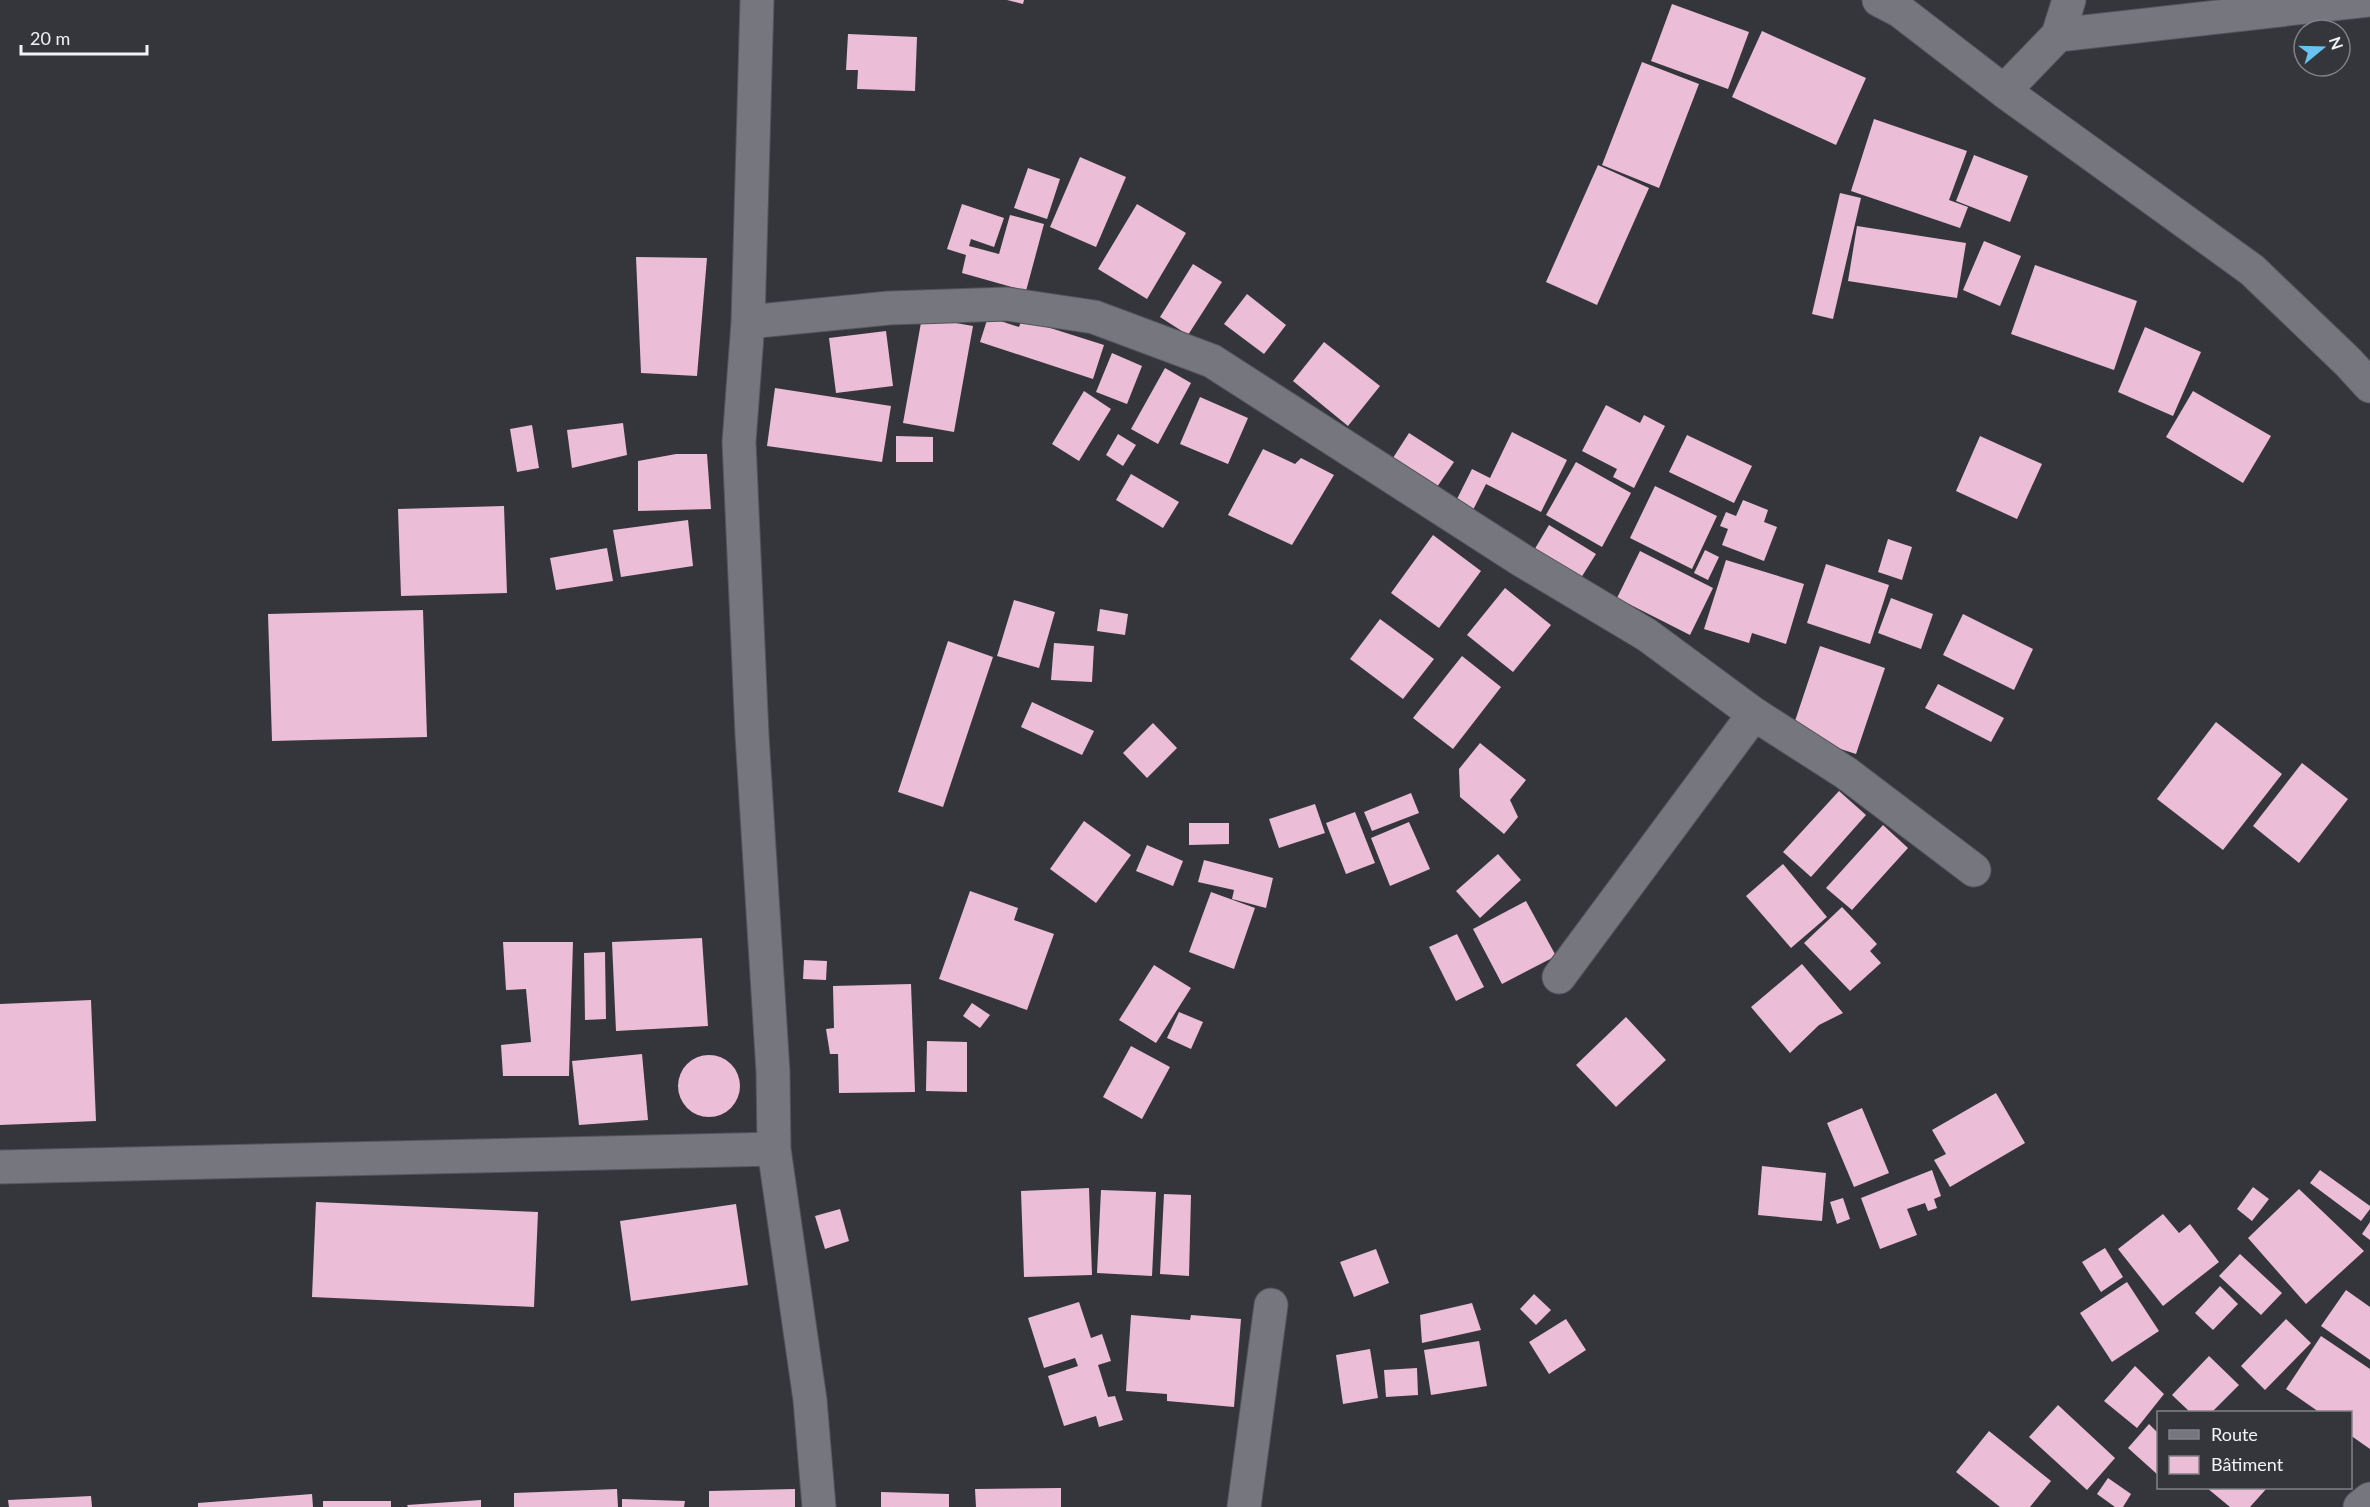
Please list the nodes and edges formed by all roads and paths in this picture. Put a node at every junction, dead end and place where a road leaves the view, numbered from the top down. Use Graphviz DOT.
graph roads {
  1 [pos="757,0"];
  2 [pos="1879,0"];
  3 [pos="2069,0"];
  4 [pos="2368,0"];
  5 [pos="2058,35"];
  6 [pos="2004,91"];
  7 [pos="748,322"];
  8 [pos="2370,386"];
  9 [pos="1754,714"];
  10 [pos="1974,870"];
  11 [pos="1559,977"];
  12 [pos="774,1149"];
  13 [pos="0,1167"];
  14 [pos="1271,1305"];
  15 [pos="2370,1499"];
  16 [pos="819,1507"];
  17 [pos="1244,1507"];
  18 [pos="2360,1507"];
  1 -- 7 [label="street"];
  2 -- 6 [label="street"];
  3 -- 5 [label="street"];
  4 -- 5 [label="street"];
  5 -- 6 [label="street"];
  6 -- 8 [label="street"];
  7 -- 9 [label="street"];
  7 -- 12 [label="street"];
  9 -- 10 [label="street"];
  9 -- 11 [label="street"];
  12 -- 13 [label="street"];
  12 -- 16 [label="street"];
  14 -- 17 [label="street"];
  15 -- 18 [label="street"];
}
